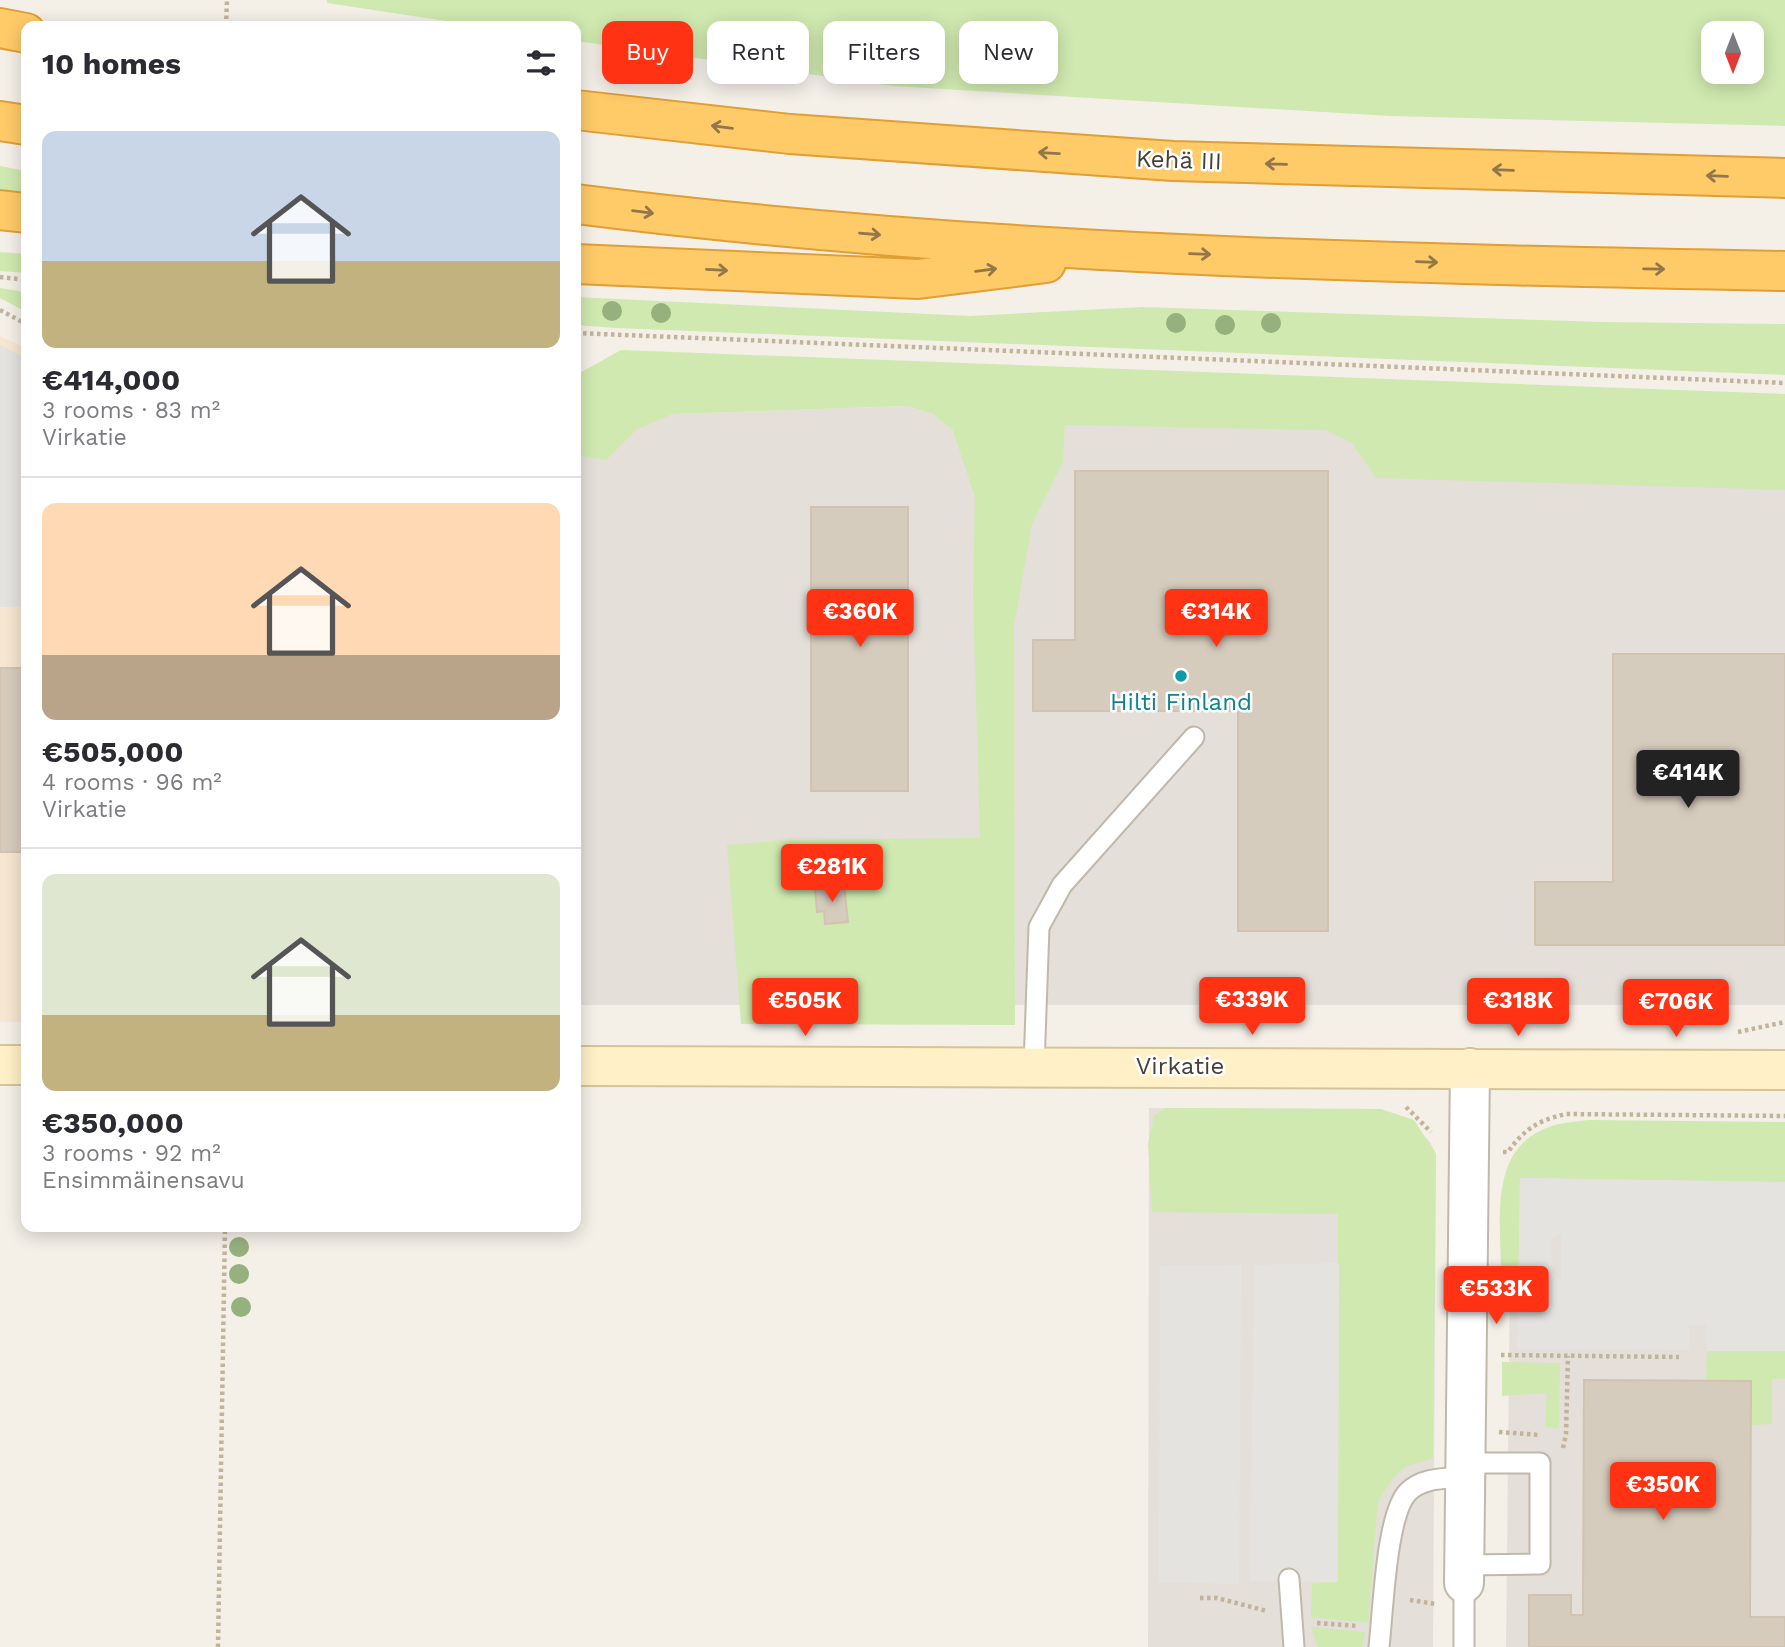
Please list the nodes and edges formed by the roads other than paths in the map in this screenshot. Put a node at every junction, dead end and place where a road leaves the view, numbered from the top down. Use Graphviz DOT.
graph roads {
  1 [pos="0,28"];
  2 [pos="21,32"];
  3 [pos="581,111"];
  4 [pos="0,121"];
  5 [pos="21,124"];
  6 [pos="1785,178"];
  7 [pos="581,205"];
  8 [pos="0,210"];
  9 [pos="21,213"];
  10 [pos="0,233"];
  11 [pos="21,235"];
  12 [pos="1131,251"];
  13 [pos="581,264"];
  14 [pos="1785,271"];
  15 [pos="1194,737"];
  16 [pos="0,1065"];
  17 [pos="21,1065"];
  18 [pos="581,1066"];
  19 [pos="1034,1066"];
  20 [pos="1470,1068"];
  21 [pos="1785,1070"];
  22 [pos="1465,1470"];
  23 [pos="1289,1578"];
  24 [pos="1456,1584"];
  25 [pos="1294,1647"];
  26 [pos="1379,1647"];
  27 [pos="1464,1647"];
  1 -- 2 [label="highway"];
  6 -- 3 [label="highway, Kehä III, one-way"];
  4 -- 5 [label="highway"];
  7 -- 12 [label="highway, one-way"];
  8 -- 9 [label="highway"];
  10 -- 11 [label="highway"];
  13 -- 12 [label="highway, one-way"];
  12 -- 14 [label="highway, one-way"];
  15 -- 19 [label="lane"];
  16 -- 17 [label="street"];
  18 -- 19 [label="street, Virkatie"];
  19 -- 20 [label="street, Virkatie"];
  20 -- 21 [label="street, Virkatie"];
  20 -- 22 [label="street"];
  22 -- 24 [label="street"];
  22 -- 24 [label="lane"];
  22 -- 26 [label="lane"];
  23 -- 25 [label="lane"];
  24 -- 27 [label="lane"];
}
